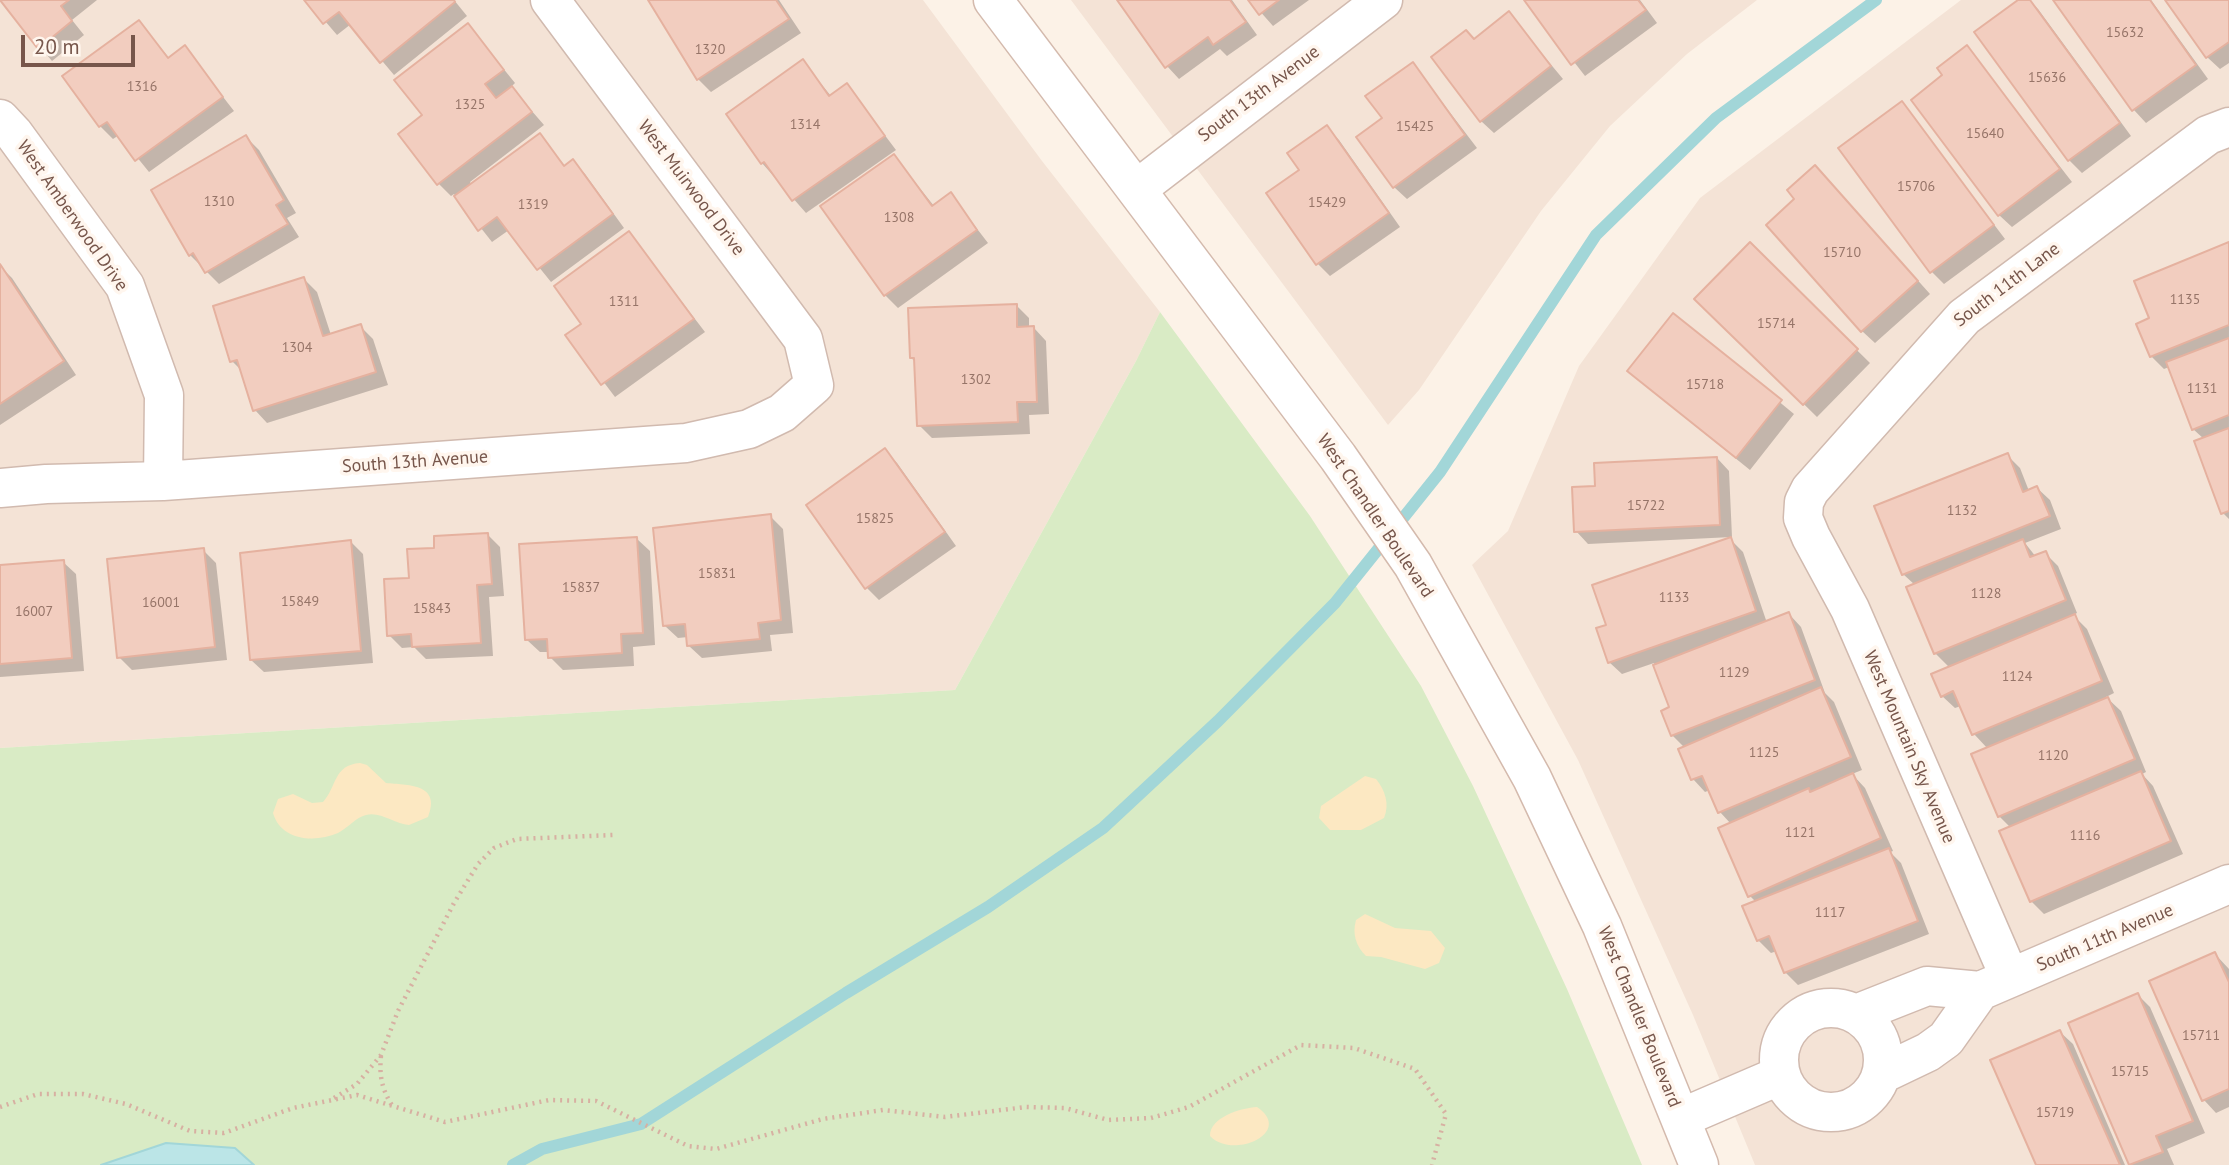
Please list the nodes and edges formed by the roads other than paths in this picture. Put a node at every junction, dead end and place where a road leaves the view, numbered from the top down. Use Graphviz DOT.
graph roads {
  1 [pos="550,0"];
  2 [pos="993,0"];
  3 [pos="1383,0"];
  4 [pos="0,119"];
  5 [pos="2229,127"];
  6 [pos="1137,189"];
  7 [pos="814,385"];
  8 [pos="163,481"];
  9 [pos="0,488"];
  10 [pos="1803,518"];
  11 [pos="2229,884"];
  12 [pos="1995,985"];
  13 [pos="1856,1014"];
  14 [pos="1882,1074"];
  15 [pos="1781,1075"];
  16 [pos="1681,1118"];
  17 [pos="1699,1165"];
  1 -- 7 [label="street, West Muirwood Drive"];
  2 -- 6 [label="street, West Chandler Boulevard"];
  3 -- 6 [label="street, South 13th Avenue"];
  4 -- 8 [label="street, West Amberwood Drive"];
  5 -- 10 [label="street, South 11th Lane"];
  6 -- 16 [label="street, West Chandler Boulevard"];
  7 -- 8 [label="street, South 13th Avenue"];
  8 -- 9 [label="street, South 13th Avenue"];
  10 -- 12 [label="street, West Mountain Sky Avenue"];
  11 -- 12 [label="street, South 11th Avenue"];
  12 -- 13 [label="street, South 11th Avenue"];
  12 -- 14 [label="street"];
  13 -- 14 [label="street"];
  13 -- 15 [label="street, South 11th Avenue"];
  14 -- 15 [label="street"];
  15 -- 16 [label="street"];
  16 -- 17 [label="street, West Chandler Boulevard"];
}
